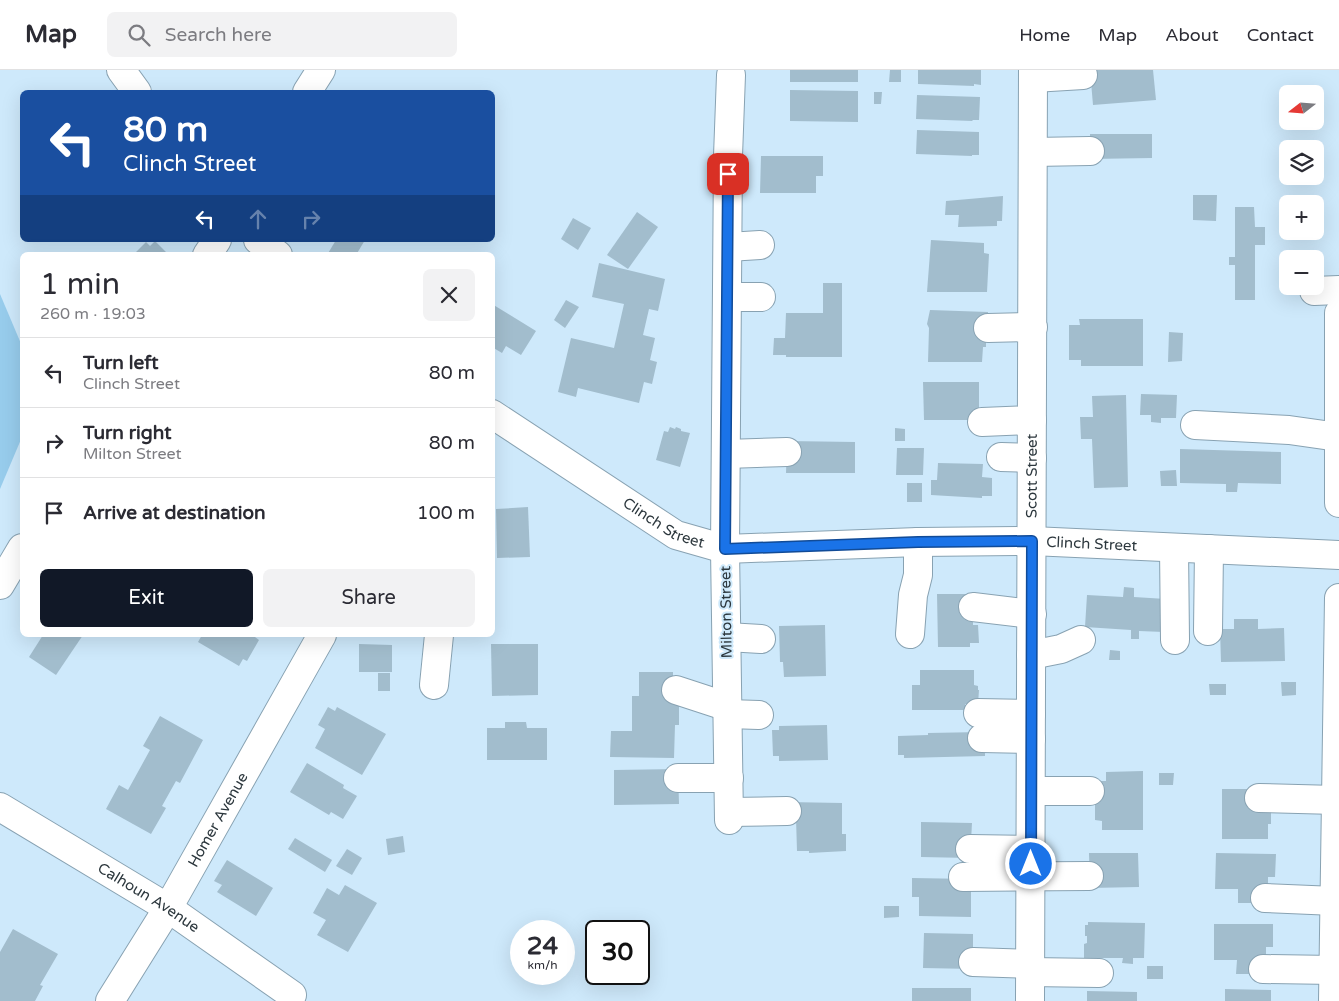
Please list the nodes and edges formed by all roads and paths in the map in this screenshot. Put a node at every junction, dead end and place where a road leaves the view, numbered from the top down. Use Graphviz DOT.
graph roads {
  1 [pos="121,70"];
  2 [pos="321,70"];
  3 [pos="1033,74"];
  4 [pos="731,75"];
  5 [pos="1083,75"];
  6 [pos="136,90"];
  7 [pos="308,90"];
  8 [pos="1090,151"];
  9 [pos="1033,152"];
  10 [pos="261,242"];
  11 [pos="760,245"];
  12 [pos="728,247"];
  13 [pos="274,252"];
  14 [pos="727,297"];
  15 [pos="761,297"];
  16 [pos="1033,327"];
  17 [pos="988,328"];
  18 [pos="1339,330"];
  19 [pos="495,416"];
  20 [pos="1032,420"];
  21 [pos="982,422"];
  22 [pos="1195,425"];
  23 [pos="1338,437"];
  24 [pos="786,452"];
  25 [pos="726,454"];
  26 [pos="1000,457"];
  27 [pos="1032,458"];
  28 [pos="1339,503"];
  29 [pos="1032,541"];
  30 [pos="918,542"];
  31 [pos="1174,548"];
  32 [pos="725,549"];
  33 [pos="1209,549"];
  34 [pos="20,551"];
  35 [pos="1339,555"];
  36 [pos="0,585"];
  37 [pos="1339,598"];
  38 [pos="973,607"];
  39 [pos="1032,614"];
  40 [pos="1208,631"];
  41 [pos="910,634"];
  42 [pos="321,637"];
  43 [pos="439,637"];
  44 [pos="727,637"];
  45 [pos="761,639"];
  46 [pos="1081,640"];
  47 [pos="1175,640"];
  48 [pos="1031,655"];
  49 [pos="434,685"];
  50 [pos="676,690"];
  51 [pos="1338,698"];
  52 [pos="728,711"];
  53 [pos="759,715"];
  54 [pos="980,725"];
  55 [pos="1031,726"];
  56 [pos="678,778"];
  57 [pos="729,778"];
  58 [pos="1090,790"];
  59 [pos="1031,791"];
  60 [pos="1259,798"];
  61 [pos="1337,806"];
  62 [pos="0,807"];
  63 [pos="787,812"];
  64 [pos="970,849"];
  65 [pos="1031,850"];
  66 [pos="1337,860"];
  67 [pos="1089,876"];
  68 [pos="963,877"];
  69 [pos="1031,877"];
  70 [pos="1265,898"];
  71 [pos="1335,901"];
  72 [pos="168,908"];
  73 [pos="973,962"];
  74 [pos="1030,968"];
  75 [pos="1263,969"];
  76 [pos="1099,973"];
  77 [pos="1335,989"];
  78 [pos="292,995"];
  79 [pos="110,1001"];
  80 [pos="1030,1001"];
  1 -- 6 [label="street"];
  2 -- 7 [label="street"];
  3 -- 5 [label="street"];
  3 -- 9 [label="street, Scott Street"];
  4 -- 12 [label="street, Milton Street"];
  8 -- 9 [label="street"];
  9 -- 16 [label="street, Scott Street"];
  10 -- 13 [label="street"];
  11 -- 12 [label="street"];
  12 -- 14 [label="street, Milton Street"];
  14 -- 15 [label="street"];
  14 -- 25 [label="street, Milton Street"];
  16 -- 17 [label="street"];
  16 -- 20 [label="street, Scott Street"];
  18 -- 23 [label="street"];
  19 -- 32 [label="street, Clinch Street"];
  20 -- 21 [label="street"];
  20 -- 27 [label="street, Scott Street"];
  22 -- 23 [label="street"];
  23 -- 28 [label="street"];
  24 -- 25 [label="street"];
  25 -- 32 [label="street, Milton Street"];
  26 -- 27 [label="street"];
  27 -- 29 [label="street, Scott Street"];
  29 -- 30 [label="street, Clinch Street"];
  29 -- 31 [label="street, Clinch Street"];
  29 -- 39 [label="street, Scott Street"];
  30 -- 32 [label="street, Clinch Street"];
  30 -- 41 [label="street"];
  31 -- 33 [label="street, Clinch Street"];
  31 -- 47 [label="street"];
  32 -- 44 [label="street, Milton Street"];
  33 -- 35 [label="street, Clinch Street"];
  33 -- 40 [label="street"];
  34 -- 36 [label="street"];
  37 -- 51 [label="street"];
  38 -- 39 [label="street"];
  39 -- 48 [label="street, Scott Street"];
  42 -- 72 [label="street, Homer Avenue"];
  43 -- 49 [label="street"];
  44 -- 45 [label="street"];
  44 -- 52 [label="street, Milton Street"];
  46 -- 48 [label="street"];
  48 -- 55 [label="street, Scott Street"];
  50 -- 52 [label="street"];
  51 -- 61 [label="street"];
  52 -- 53 [label="street"];
  52 -- 57 [label="street, Milton Street"];
  54 -- 55 [label="street"];
  55 -- 59 [label="street, Scott Street"];
  56 -- 57 [label="street"];
  57 -- 63 [label="street, Milton Street"];
  58 -- 59 [label="street"];
  59 -- 65 [label="street, Scott Street"];
  60 -- 61 [label="street"];
  61 -- 66 [label="street"];
  62 -- 72 [label="street, Calhoun Avenue"];
  64 -- 65 [label="street"];
  65 -- 69 [label="street, Scott Street"];
  66 -- 71 [label="street"];
  67 -- 69 [label="street"];
  68 -- 69 [label="street"];
  69 -- 74 [label="street, Scott Street"];
  70 -- 71 [label="street"];
  71 -- 77 [label="street"];
  72 -- 78 [label="street, Calhoun Avenue"];
  72 -- 79 [label="street, Homer Avenue"];
  73 -- 74 [label="street"];
  74 -- 76 [label="street"];
  74 -- 80 [label="street, Scott Street"];
  75 -- 77 [label="street"];
}
